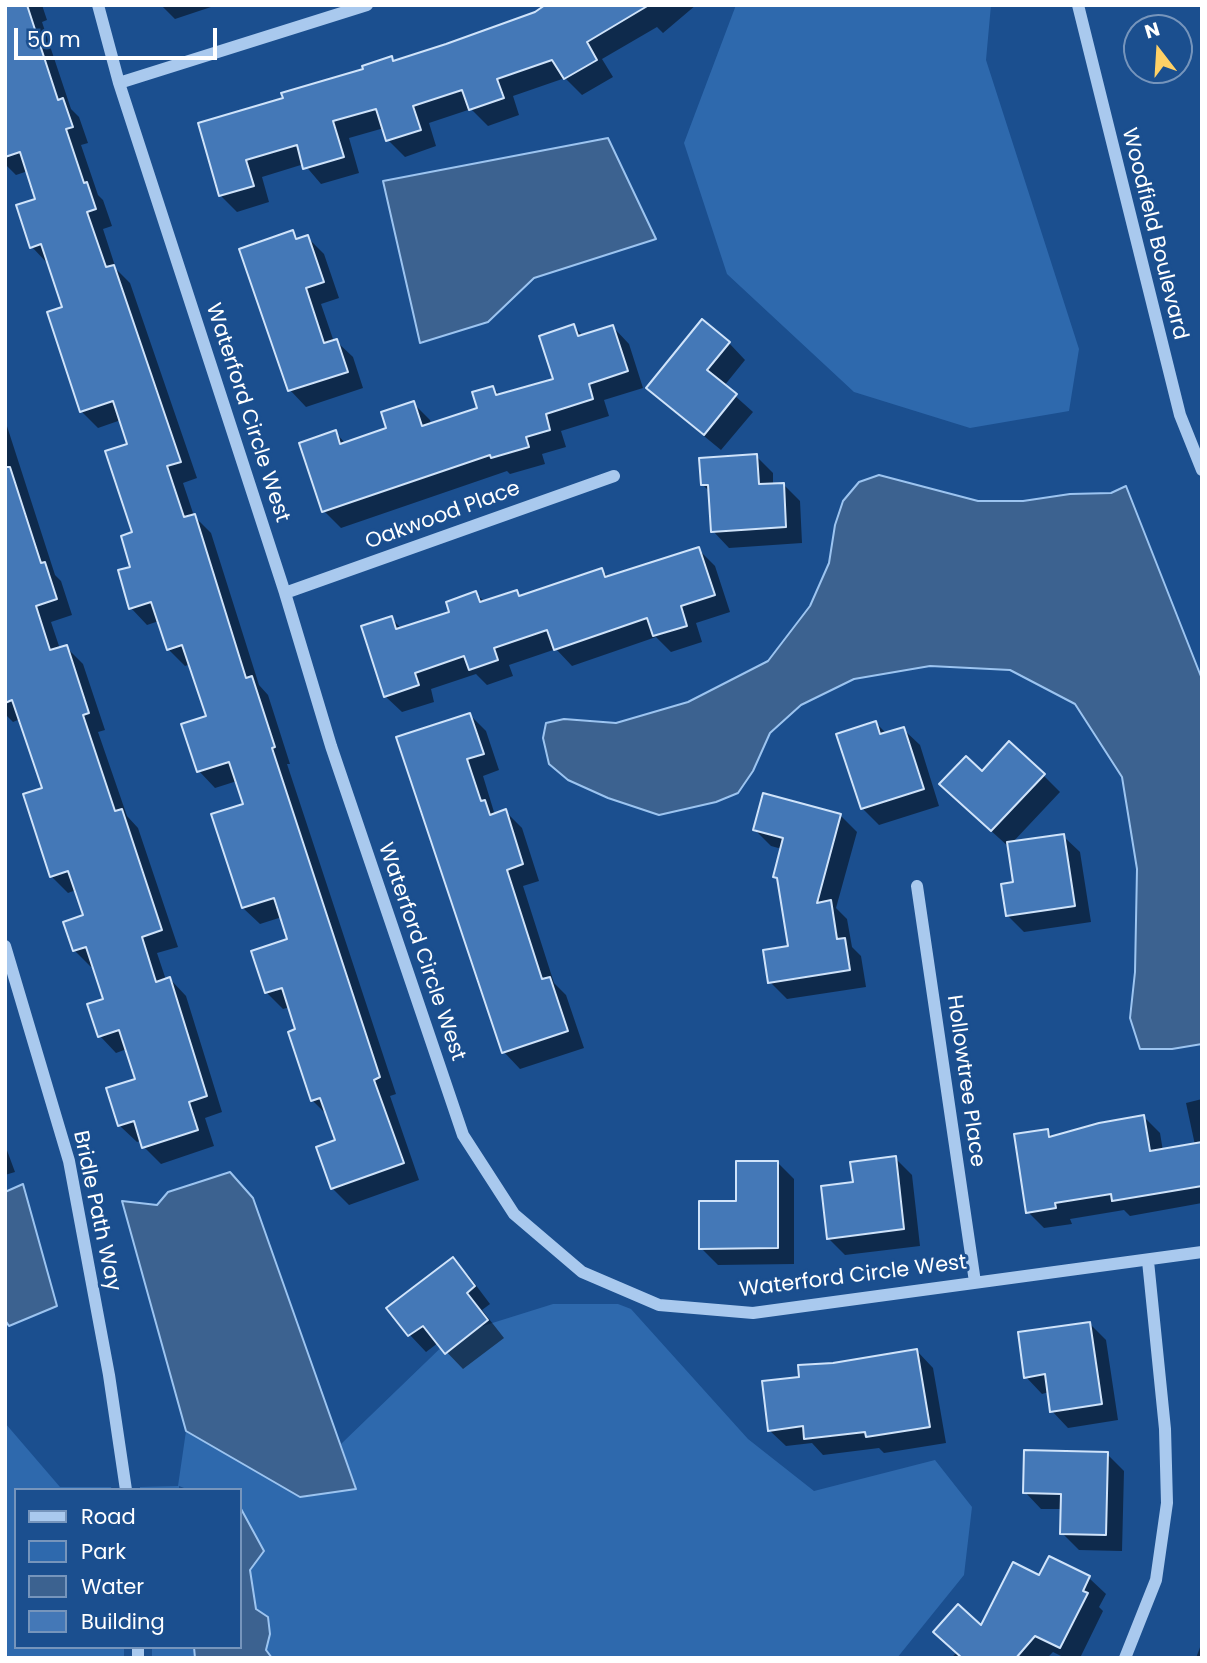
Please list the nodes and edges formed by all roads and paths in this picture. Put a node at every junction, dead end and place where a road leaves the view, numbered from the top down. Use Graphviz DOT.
graph roads {
  1 [pos="98,5"];
  2 [pos="368,5"];
  3 [pos="1078,5"];
  4 [pos="119,83"];
  5 [pos="1202,470"];
  6 [pos="614,476"];
  7 [pos="285,593"];
  8 [pos="917,886"];
  9 [pos="5,946"];
  10 [pos="1202,1252"];
  11 [pos="1148,1261"];
  12 [pos="975,1282"];
  13 [pos="126,1488"];
  14 [pos="1125,1658"];
  1 -- 4 [label="street, Waterford Circle West"];
  2 -- 4 [label="street"];
  3 -- 5 [label="street, Woodfield Boulevard"];
  4 -- 7 [label="street, Waterford Circle West"];
  6 -- 7 [label="street, Oakwood Place"];
  7 -- 12 [label="street, Waterford Circle West"];
  8 -- 12 [label="street, Hollowtree Place"];
  9 -- 13 [label="street, Bridle Path Way"];
  10 -- 11 [label="street, Waterford Circle West"];
  11 -- 12 [label="street, Waterford Circle West"];
  11 -- 14 [label="street"];
}
